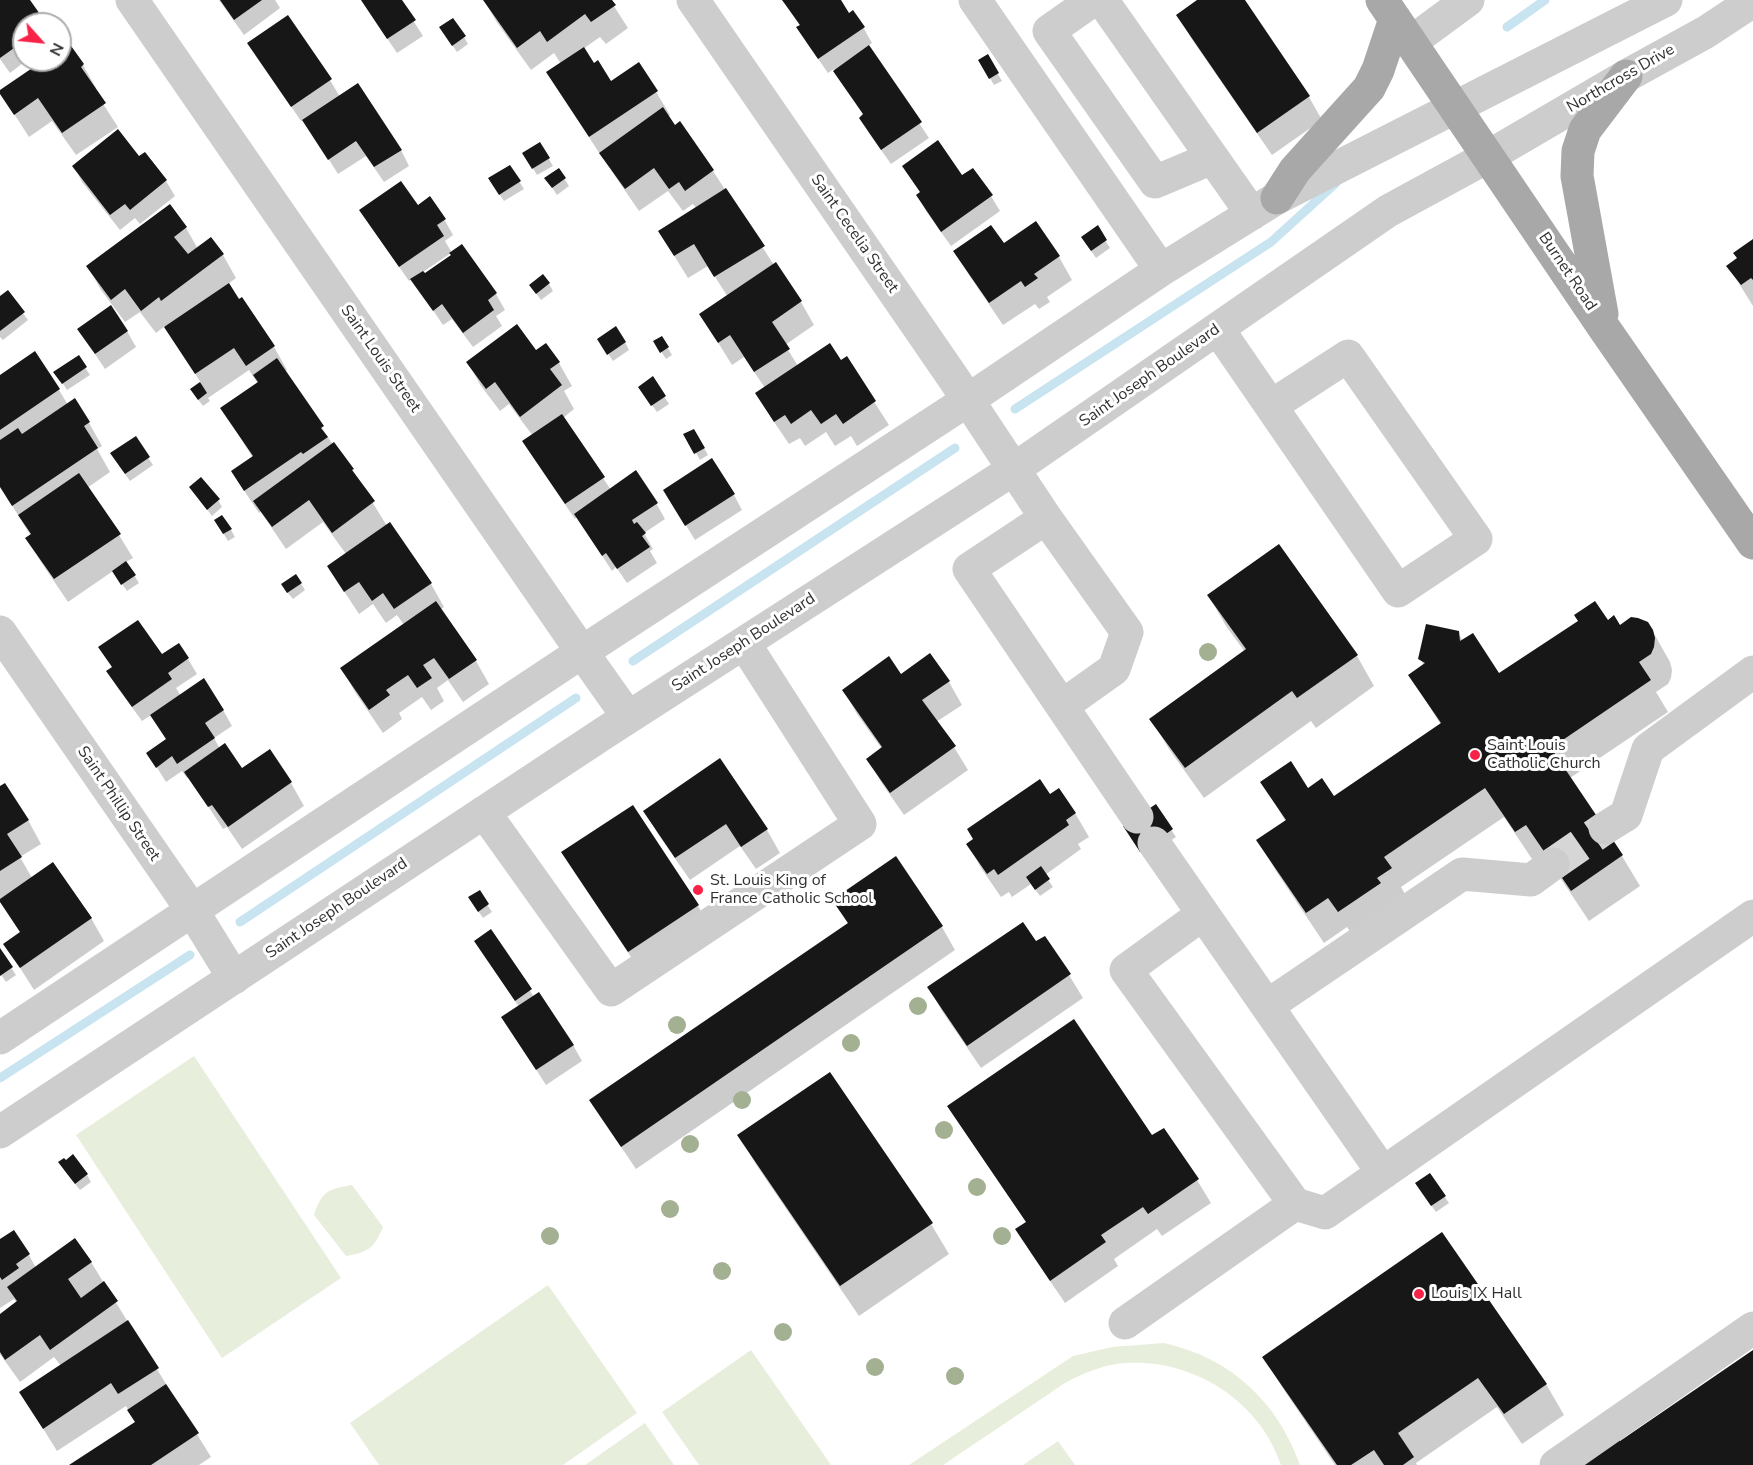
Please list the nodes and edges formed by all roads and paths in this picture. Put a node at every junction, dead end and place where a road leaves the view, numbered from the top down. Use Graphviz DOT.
graph roads {
  1 [pos="132,0"];
  2 [pos="693,0"];
  3 [pos="975,0"];
  4 [pos="1093,0"];
  5 [pos="1102,0"];
  6 [pos="1468,0"];
  7 [pos="1666,0"];
  8 [pos="1753,1"];
  9 [pos="1396,20"];
  10 [pos="1626,76"];
  11 [pos="1456,108"];
  12 [pos="1489,156"];
  13 [pos="1212,158"];
  14 [pos="1265,206"];
  15 [pos="1161,270"];
  16 [pos="1218,328"];
  17 [pos="1604,328"];
  18 [pos="968,400"];
  19 [pos="1271,406"];
  20 [pos="1014,469"];
  21 [pos="1046,518"];
  22 [pos="1753,543"];
  23 [pos="0,632"];
  24 [pos="744,643"];
  25 [pos="582,652"];
  26 [pos="1753,672"];
  27 [pos="1062,706"];
  28 [pos="628,717"];
  29 [pos="484,812"];
  30 [pos="1605,828"];
  31 [pos="1553,864"];
  32 [pos="192,910"];
  33 [pos="1203,914"];
  34 [pos="1753,916"];
  35 [pos="234,978"];
  36 [pos="1268,1005"];
  37 [pos="0,1038"];
  38 [pos="0,1132"];
  39 [pos="1383,1173"];
  40 [pos="1295,1204"];
  41 [pos="1125,1323"];
  42 [pos="1753,1328"];
  43 [pos="1556,1465"];
  1 -- 25 [label="street, Saint Louis Street"];
  2 -- 18 [label="street, Saint Cecelia Street"];
  3 -- 15 [label="street"];
  4 -- 13 [label="street"];
  5 -- 13 [label="street"];
  6 -- 9 [label="street"];
  7 -- 11 [label="street"];
  8 -- 10 [label="street, Northcross Drive"];
  9 -- 11 [label="main road, Burnet Road"];
  9 -- 14 [label="main road"];
  10 -- 12 [label="street, Northcross Drive"];
  10 -- 17 [label="main road"];
  11 -- 12 [label="main road, Burnet Road"];
  11 -- 14 [label="street"];
  12 -- 16 [label="street, Saint Joseph Boulevard"];
  12 -- 17 [label="main road, Burnet Road"];
  13 -- 14 [label="street"];
  14 -- 15 [label="street"];
  15 -- 18 [label="street"];
  16 -- 19 [label="street"];
  16 -- 20 [label="street, Saint Joseph Boulevard"];
  17 -- 22 [label="main road, Burnet Road"];
  18 -- 20 [label="street, Saint Cecelia Street"];
  18 -- 25 [label="street"];
  19 -- 19 [label="street"];
  20 -- 21 [label="street, Saint Cecelia Street"];
  20 -- 24 [label="street, Saint Joseph Boulevard"];
  21 -- 27 [label="street, Saint Cecelia Street"];
  21 -- 27 [label="street"];
  23 -- 32 [label="street, Saint Phillip Street"];
  24 -- 28 [label="street, Saint Joseph Boulevard"];
  24 -- 29 [label="street"];
  25 -- 28 [label="street, Saint Louis Street"];
  25 -- 32 [label="street"];
  26 -- 30 [label="street"];
  27 -- 33 [label="street"];
  28 -- 29 [label="street, Saint Joseph Boulevard"];
  29 -- 35 [label="street, Saint Joseph Boulevard"];
  31 -- 36 [label="street"];
  32 -- 35 [label="street, Saint Phillip Street"];
  32 -- 37 [label="street"];
  33 -- 36 [label="street"];
  33 -- 40 [label="street"];
  34 -- 39 [label="street"];
  35 -- 38 [label="street, Saint Joseph Boulevard"];
  36 -- 39 [label="street"];
  39 -- 40 [label="street"];
  40 -- 41 [label="street"];
  42 -- 43 [label="street"];
}
